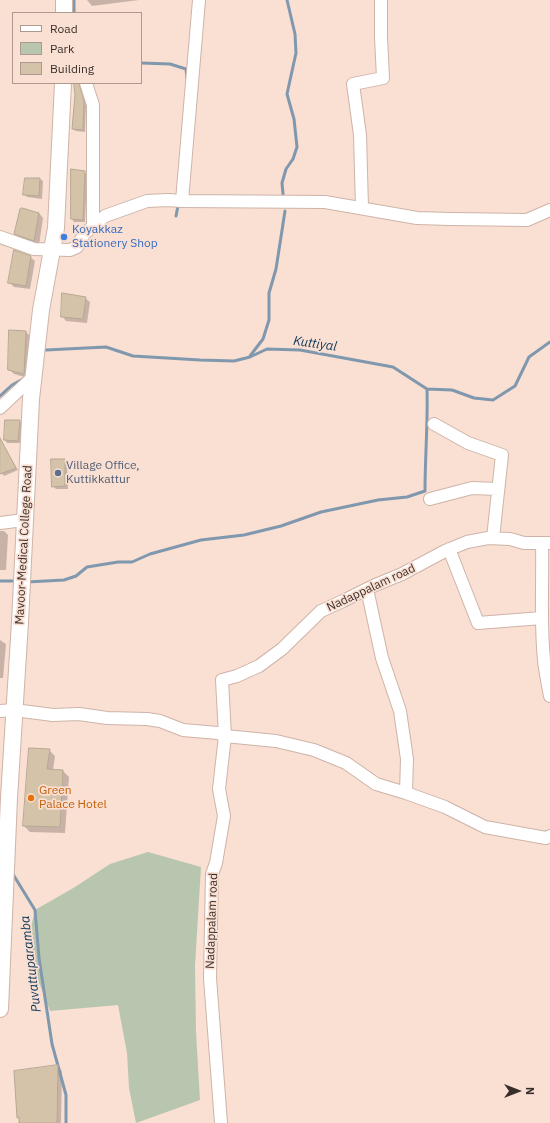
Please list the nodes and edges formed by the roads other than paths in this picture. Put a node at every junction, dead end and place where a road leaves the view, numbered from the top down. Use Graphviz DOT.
graph roads {
  1 [pos="64,0"];
  2 [pos="199,0"];
  3 [pos="381,0"];
  4 [pos="64,12"];
  5 [pos="63,84"];
  6 [pos="86,84"];
  7 [pos="182,201"];
  8 [pos="362,208"];
  9 [pos="550,210"];
  10 [pos="93,226"];
  11 [pos="0,237"];
  12 [pos="52,250"];
  13 [pos="33,377"];
  14 [pos="0,408"];
  15 [pos="434,424"];
  16 [pos="498,489"];
  17 [pos="430,499"];
  18 [pos="24,520"];
  19 [pos="0,523"];
  20 [pos="493,538"];
  21 [pos="546,543"];
  22 [pos="449,549"];
  23 [pos="367,589"];
  24 [pos="542,618"];
  25 [pos="550,696"];
  26 [pos="7,711"];
  27 [pos="225,736"];
  28 [pos="406,793"];
  29 [pos="550,836"];
  30 [pos="0,1009"];
  31 [pos="221,1123"];
  1 -- 4 [label="main road"];
  2 -- 7 [label="street"];
  3 -- 8 [label="street"];
  5 -- 12 [label="main road, Mavoor-Medical College Road"];
  6 -- 10 [label="street"];
  7 -- 8 [label="street"];
  7 -- 10 [label="street"];
  8 -- 9 [label="street"];
  10 -- 12 [label="street"];
  11 -- 12 [label="street"];
  12 -- 13 [label="main road, Mavoor-Medical College Road"];
  13 -- 14 [label="street"];
  13 -- 18 [label="main road, Mavoor-Medical College Road"];
  15 -- 16 [label="street"];
  16 -- 17 [label="street"];
  16 -- 20 [label="street"];
  18 -- 19 [label="street"];
  18 -- 26 [label="main road, Mavoor-Medical College Road"];
  20 -- 21 [label="street, Nadappalam road"];
  20 -- 22 [label="street, Nadappalam road"];
  21 -- 24 [label="street"];
  22 -- 23 [label="street, Nadappalam road"];
  22 -- 24 [label="street"];
  23 -- 27 [label="street, Nadappalam road"];
  23 -- 28 [label="street"];
  24 -- 25 [label="street"];
  26 -- 27 [label="street"];
  26 -- 30 [label="main road, Mavoor-Medical College Road"];
  27 -- 28 [label="street"];
  27 -- 31 [label="street, Nadappalam road"];
  28 -- 29 [label="street"];
}
